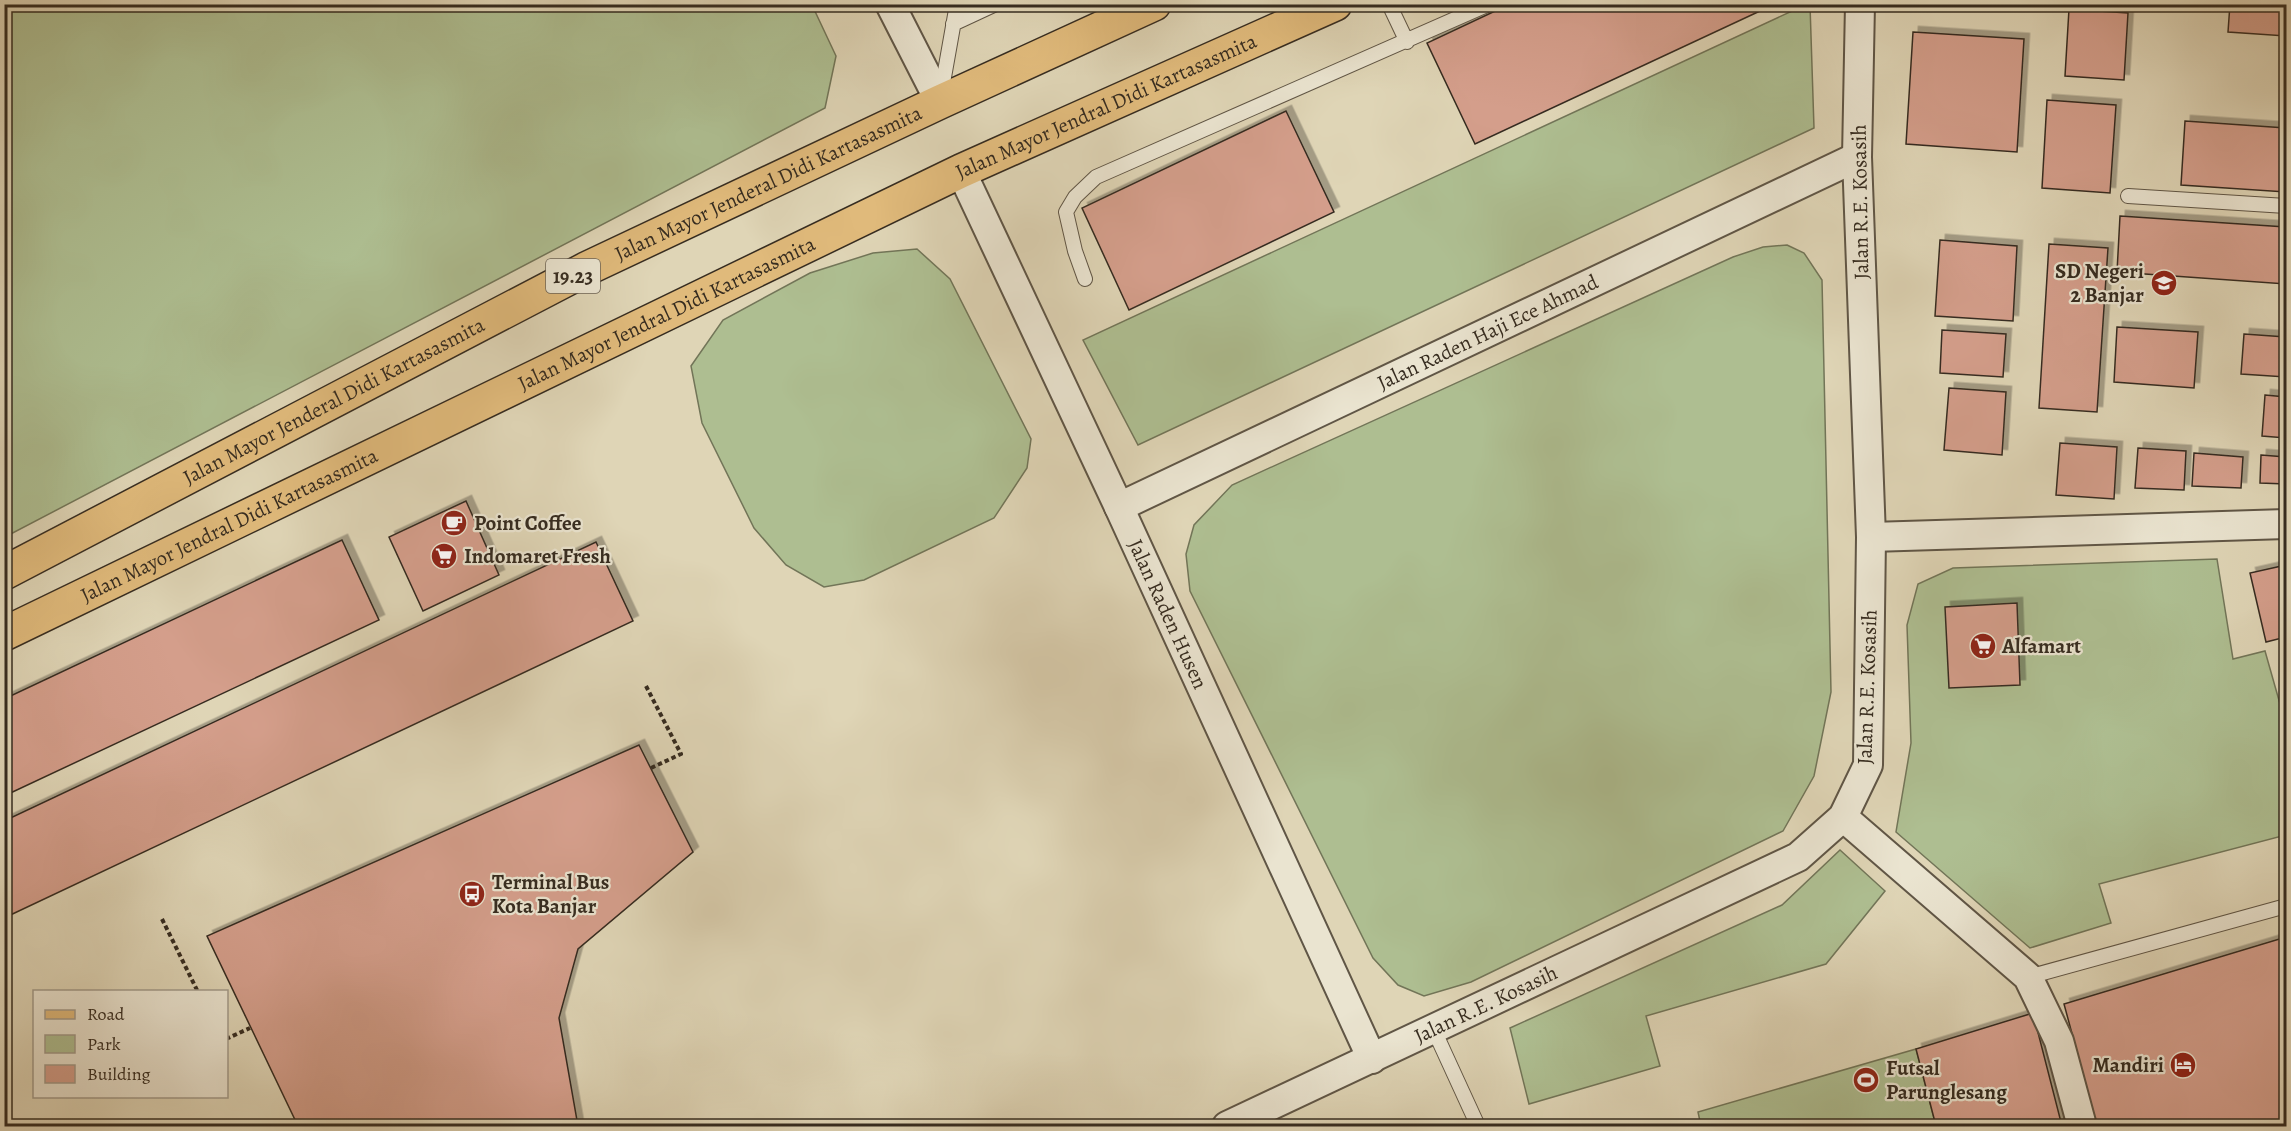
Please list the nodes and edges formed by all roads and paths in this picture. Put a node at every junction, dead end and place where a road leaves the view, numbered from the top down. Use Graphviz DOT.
graph roads {
  1 [pos="890,4"];
  2 [pos="957,4"];
  3 [pos="996,4"];
  4 [pos="1154,4"];
  5 [pos="1335,4"];
  6 [pos="1389,4"];
  7 [pos="1489,4"];
  8 [pos="1860,4"];
  9 [pos="953,24"];
  10 [pos="1407,42"];
  11 [pos="940,102"];
  12 [pos="1857,157"];
  13 [pos="961,171"];
  14 [pos="2128,195"];
  15 [pos="2286,206"];
  16 [pos="1085,279"];
  17 [pos="1119,507"];
  18 [pos="2286,524"];
  19 [pos="1871,537"];
  20 [pos="4,573"];
  21 [pos="4,634"];
  22 [pos="646,686"];
  23 [pos="651,768"];
  24 [pos="1843,817"];
  25 [pos="2286,906"];
  26 [pos="162,919"];
  27 [pos="2028,977"];
  28 [pos="197,990"];
  29 [pos="250,1028"];
  30 [pos="1434,1030"];
  31 [pos="228,1038"];
  32 [pos="1372,1059"];
  33 [pos="1227,1126"];
  34 [pos="1478,1126"];
  35 [pos="2082,1126"];
  1 -- 11 [label="street"];
  2 -- 9 [label="lane"];
  3 -- 9 [label="lane"];
  4 -- 11 [label="main road, Jalan Mayor Jenderal Didi Kartasasmita / 19.23"];
  5 -- 13 [label="main road, Jalan Mayor Jendral Didi Kartasasmita"];
  6 -- 10 [label="lane"];
  7 -- 10 [label="lane"];
  8 -- 12 [label="street, Jalan R.E. Kosasih"];
  9 -- 11 [label="lane"];
  10 -- 16 [label="lane"];
  11 -- 20 [label="main road, Jalan Mayor Jenderal Didi Kartasasmita / 19.23"];
  12 -- 17 [label="street, Jalan Raden Haji Ece Ahmad"];
  12 -- 19 [label="street, Jalan R.E. Kosasih"];
  13 -- 17 [label="street, Jalan Raden Husen"];
  13 -- 21 [label="main road, Jalan Mayor Jendral Didi Kartasasmita"];
  14 -- 15 [label="lane"];
  17 -- 32 [label="street, Jalan Raden Husen"];
  18 -- 19 [label="street"];
  19 -- 24 [label="street, Jalan R.E. Kosasih"];
  22 -- 23 [label="path"];
  24 -- 27 [label="street"];
  24 -- 30 [label="street, Jalan R.E. Kosasih"];
  25 -- 27 [label="lane"];
  26 -- 28 [label="path"];
  27 -- 35 [label="street"];
  29 -- 31 [label="path"];
  30 -- 32 [label="street, Jalan R.E. Kosasih"];
  30 -- 34 [label="lane"];
  32 -- 33 [label="street, Jalan R.E. Kosasih"];
}
